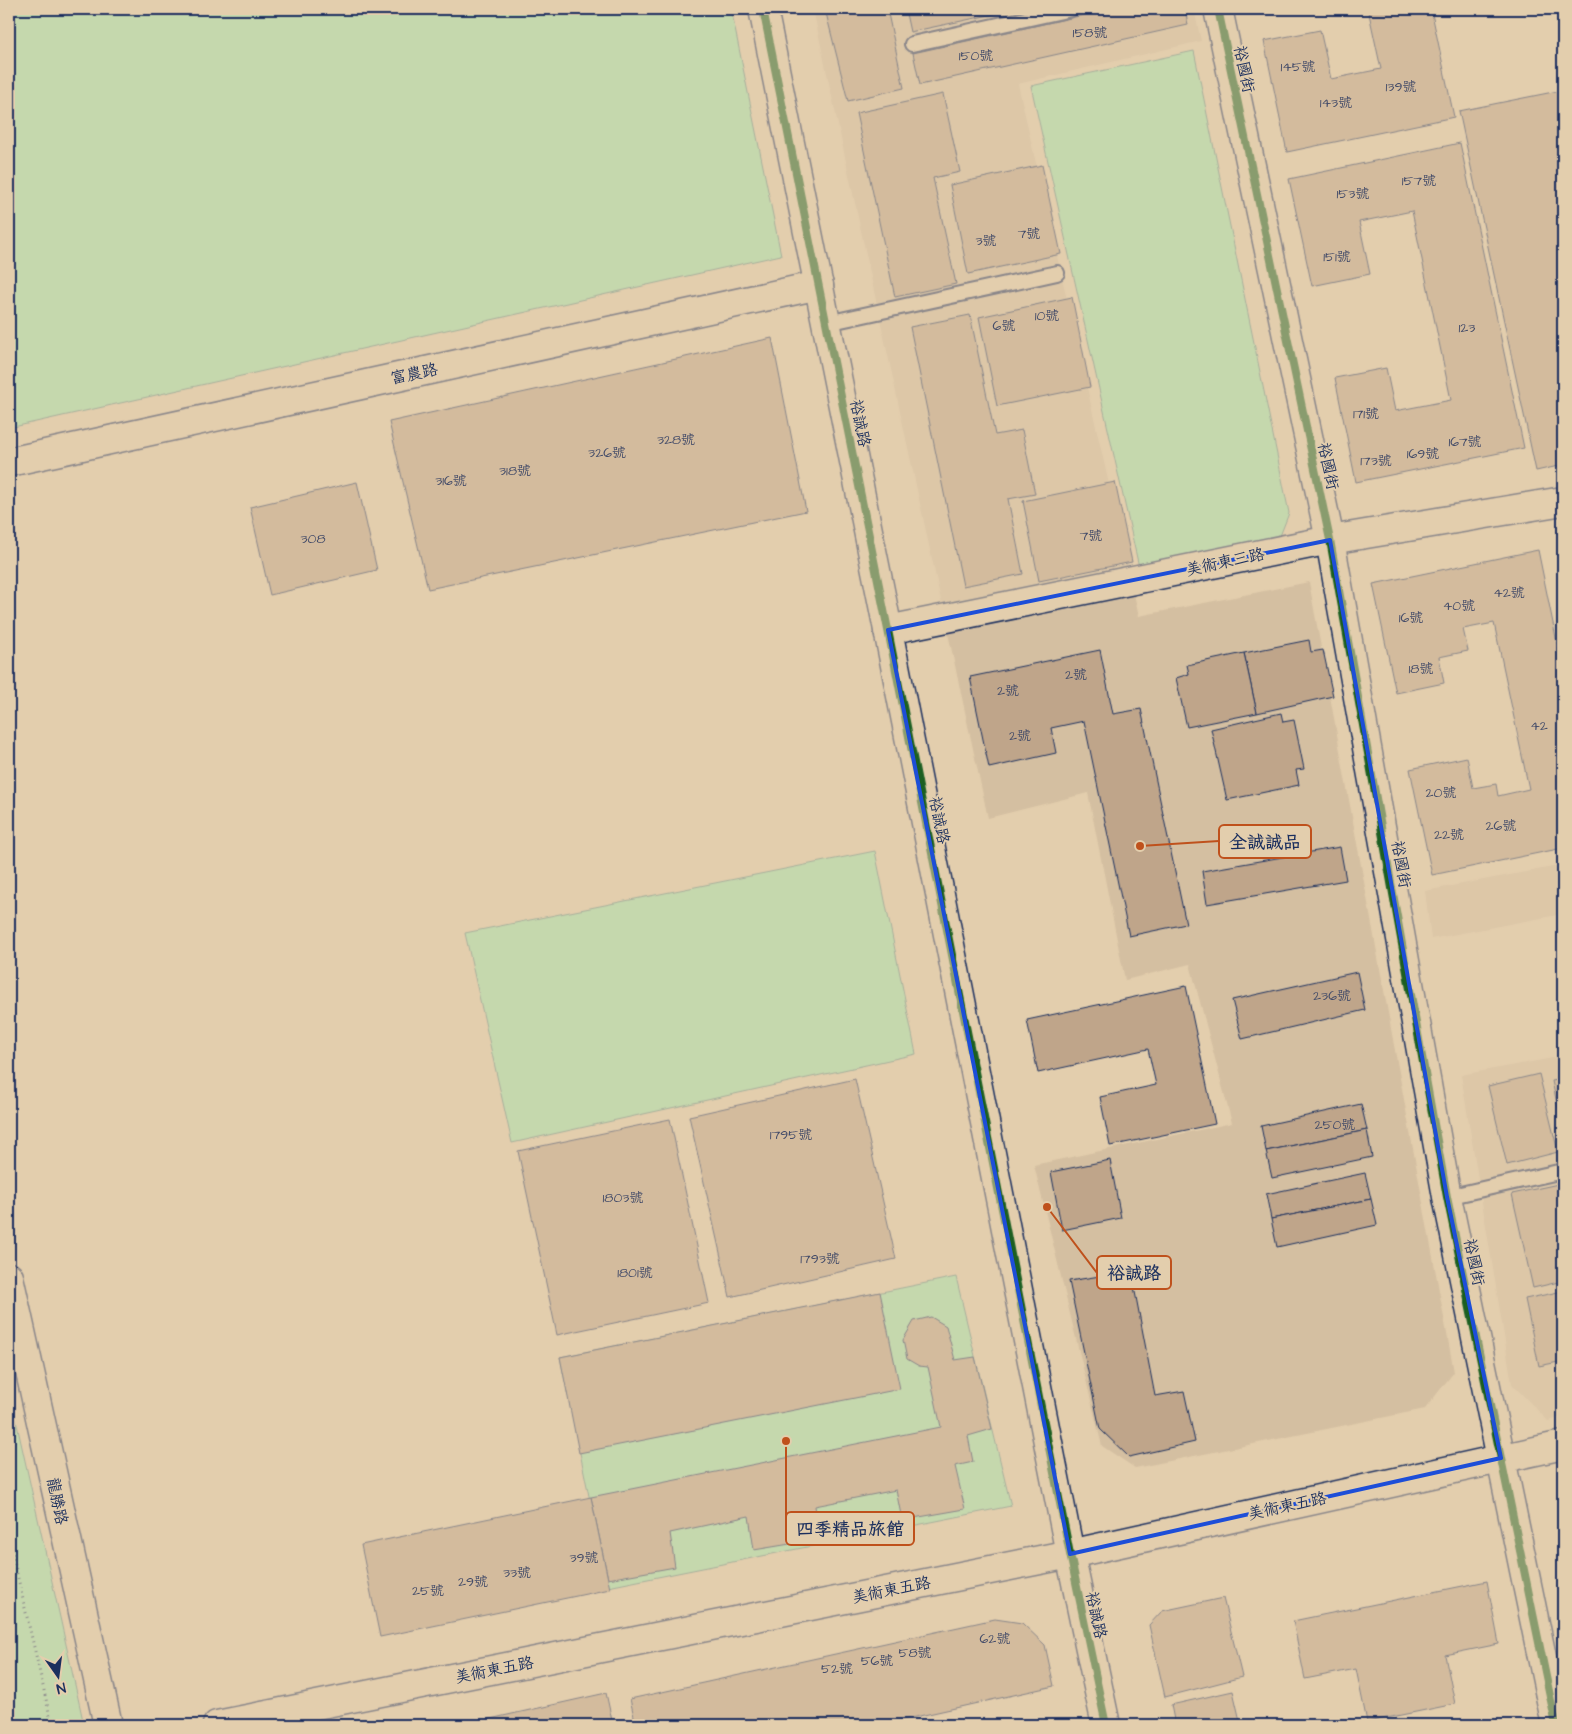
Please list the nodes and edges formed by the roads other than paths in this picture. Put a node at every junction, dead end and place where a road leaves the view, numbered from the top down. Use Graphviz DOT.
graph roads {
  1 [pos="763,9"];
  2 [pos="1071,9"];
  3 [pos="1218,9"];
  4 [pos="912,44"];
  5 [pos="1057,273"];
  6 [pos="820,285"];
  7 [pos="827,323"];
  8 [pos="9,462"];
  9 [pos="1563,501"];
  10 [pos="1330,540"];
  11 [pos="888,630"];
  12 [pos="1563,1171"];
  13 [pos="1447,1197"];
  14 [pos="9,1276"];
  15 [pos="1563,1445"];
  16 [pos="1501,1458"];
  17 [pos="1070,1554"];
  18 [pos="108,1725"];
  19 [pos="217,1725"];
  20 [pos="1106,1725"];
  21 [pos="1556,1725"];
  1 -- 6 [label="street, 裕誠路"];
  2 -- 4 [label="lane"];
  3 -- 10 [label="street, 裕國街"];
  5 -- 7 [label="lane"];
  6 -- 7 [label="street, 裕誠路"];
  6 -- 8 [label="street, 富農路"];
  7 -- 11 [label="street, 裕誠路"];
  9 -- 10 [label="street, 美術東三路"];
  10 -- 11 [label="street, 美術東三路"];
  10 -- 13 [label="street, 裕國街"];
  11 -- 17 [label="street, 裕誠路"];
  12 -- 13 [label="lane"];
  13 -- 16 [label="street, 裕國街"];
  14 -- 18 [label="street, 龍勝路"];
  15 -- 16 [label="street, 美術東五路"];
  16 -- 17 [label="street, 美術東五路"];
  16 -- 21 [label="street, 裕國街"];
  17 -- 19 [label="street, 美術東五路"];
  17 -- 20 [label="street, 裕誠路"];
}
